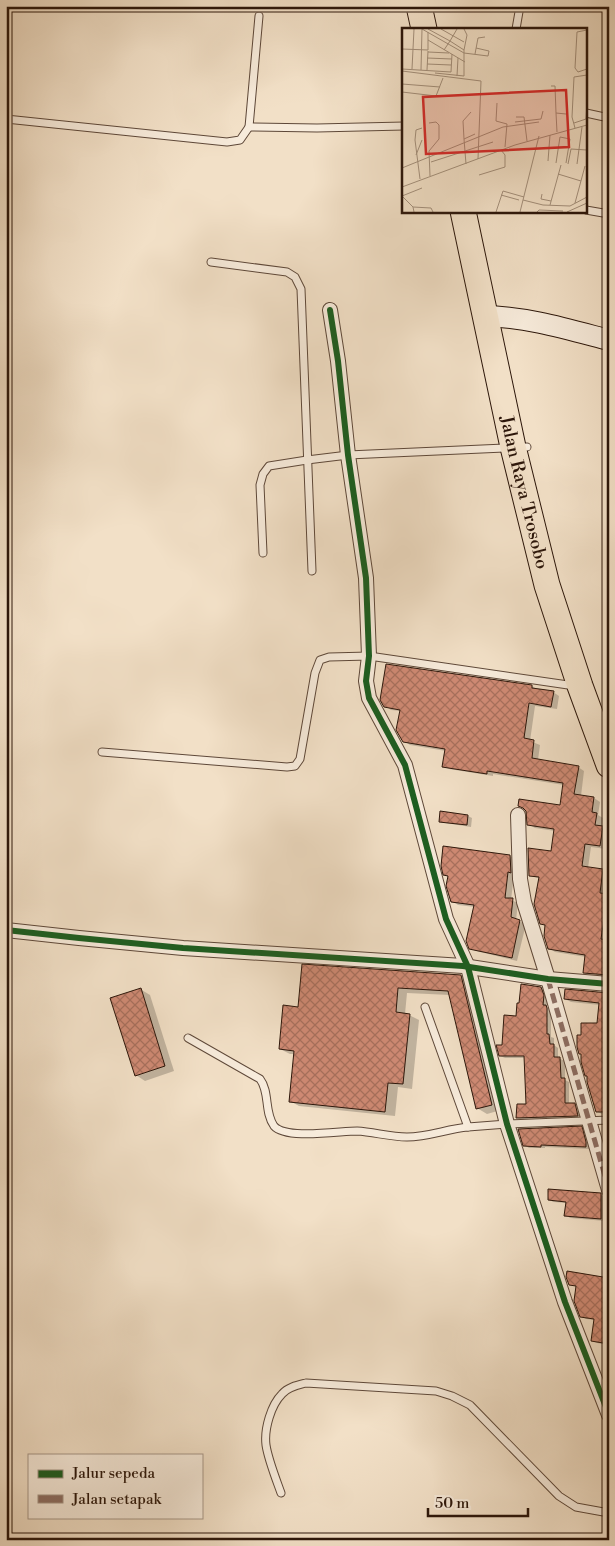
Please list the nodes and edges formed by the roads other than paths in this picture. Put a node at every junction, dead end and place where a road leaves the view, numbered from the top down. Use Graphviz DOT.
graph roads {
  1 [pos="419,6"];
  2 [pos="436,6"];
  3 [pos="520,6"];
  4 [pos="259,16"];
  5 [pos="424,28"];
  6 [pos="440,28"];
  7 [pos="516,28"];
  8 [pos="588,113"];
  9 [pos="609,118"];
  10 [pos="6,119"];
  11 [pos="402,126"];
  12 [pos="249,127"];
  13 [pos="588,210"];
  14 [pos="463,212"];
  15 [pos="478,212"];
  16 [pos="609,214"];
  17 [pos="211,262"];
  18 [pos="330,310"];
  19 [pos="499,317"];
  20 [pos="609,340"];
  21 [pos="520,447"];
  22 [pos="348,455"];
  23 [pos="307,460"];
  24 [pos="263,553"];
  25 [pos="312,571"];
  26 [pos="364,655"];
  27 [pos="580,686"];
  28 [pos="609,730"];
  29 [pos="102,752"];
  30 [pos="609,765"];
  31 [pos="518,814"];
  32 [pos="6,930"];
  33 [pos="461,966"];
  34 [pos="548,979"];
  35 [pos="609,984"];
  36 [pos="425,1007"];
  37 [pos="188,1038"];
  38 [pos="609,1120"];
  39 [pos="589,1121"];
  40 [pos="501,1124"];
  41 [pos="468,1127"];
  42 [pos="609,1190"];
  43 [pos="609,1415"];
  44 [pos="281,1493"];
  45 [pos="609,1514"];
  1 -- 5 [label="highway"];
  2 -- 6 [label="highway"];
  3 -- 7 [label="lane"];
  4 -- 12 [label="lane"];
  8 -- 9 [label="lane"];
  10 -- 12 [label="lane"];
  11 -- 12 [label="lane"];
  13 -- 16 [label="lane"];
  14 -- 19 [label="highway, Jalan Raya Trosobo"];
  15 -- 19 [label="highway, Jalan Raya Trosobo"];
  17 -- 23 [label="lane"];
  18 -- 22 [label="street"];
  19 -- 20 [label="main road"];
  19 -- 21 [label="highway, Jalan Raya Trosobo"];
  21 -- 22 [label="lane"];
  21 -- 27 [label="highway, Jalan Raya Trosobo"];
  21 -- 28 [label="highway, Jalan Raya Trosobo"];
  22 -- 23 [label="lane"];
  22 -- 26 [label="street"];
  23 -- 24 [label="lane"];
  23 -- 25 [label="lane"];
  26 -- 27 [label="lane"];
  26 -- 29 [label="lane"];
  26 -- 33 [label="street"];
  27 -- 30 [label="highway, Jalan Raya Trosobo"];
  31 -- 34 [label="street"];
  32 -- 33 [label="street"];
  33 -- 34 [label="street"];
  33 -- 40 [label="street"];
  34 -- 35 [label="street"];
  34 -- 39 [label="street"];
  36 -- 41 [label="lane"];
  37 -- 41 [label="lane"];
  38 -- 39 [label="lane"];
  39 -- 40 [label="lane"];
  39 -- 42 [label="street"];
  40 -- 41 [label="lane"];
  40 -- 43 [label="street"];
  44 -- 45 [label="lane"];
}
